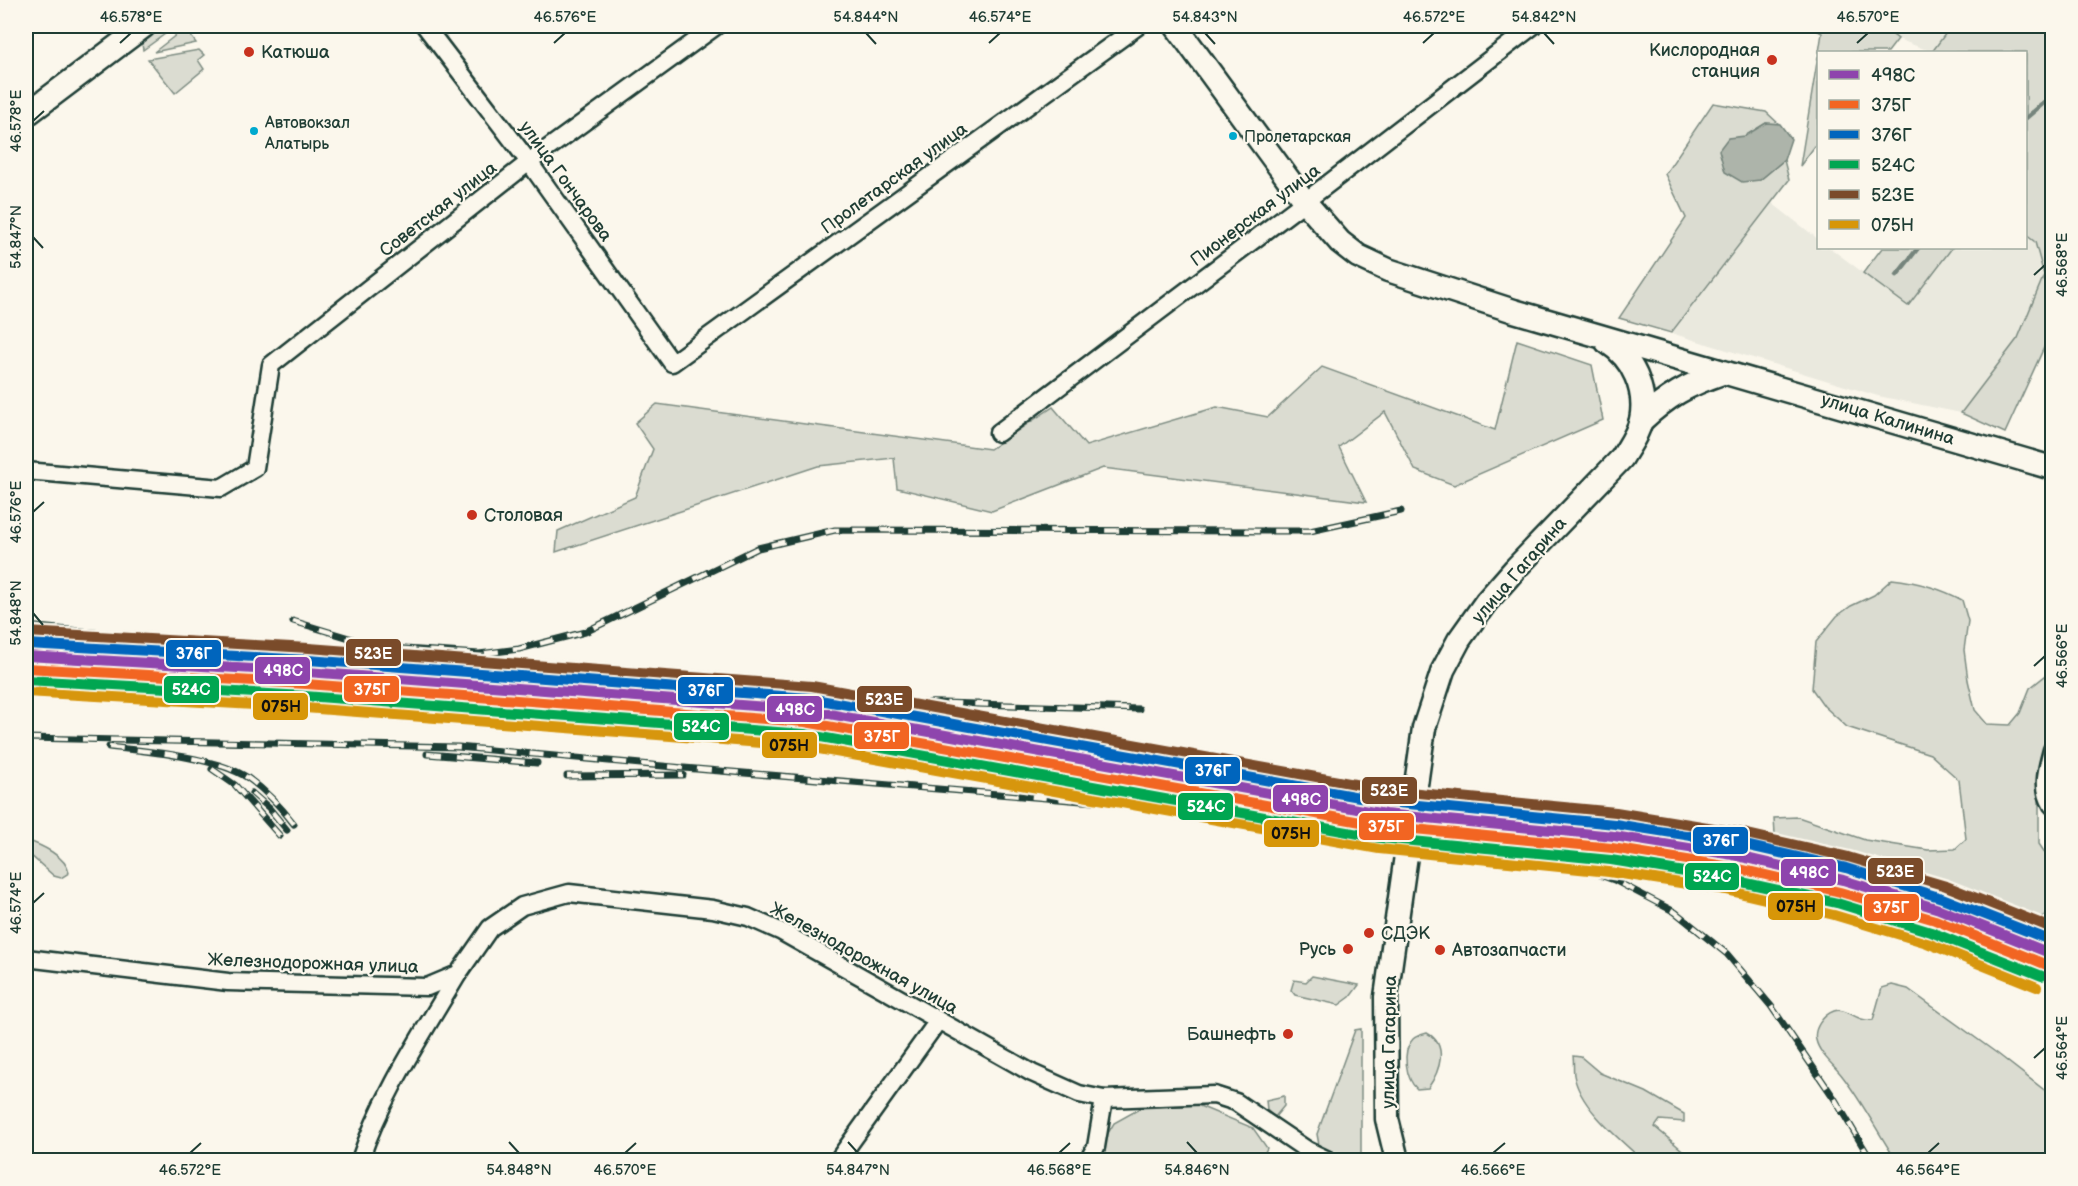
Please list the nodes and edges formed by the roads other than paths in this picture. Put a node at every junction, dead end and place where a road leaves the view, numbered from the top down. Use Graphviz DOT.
graph roads {
  1 [pos="144,26"];
  2 [pos="425,26"];
  3 [pos="716,26"];
  4 [pos="1138,26"];
  5 [pos="1176,26"];
  6 [pos="1533,26"];
  7 [pos="26,115"];
  8 [pos="529,162"];
  9 [pos="1305,202"];
  10 [pos="1595,335"];
  11 [pos="672,363"];
  12 [pos="1722,373"];
  13 [pos="1641,421"];
  14 [pos="998,434"];
  15 [pos="2052,468"];
  16 [pos="26,471"];
  17 [pos="2052,750"];
  18 [pos="2051,803"];
  19 [pos="26,958"];
  20 [pos="458,975"];
  21 [pos="938,1021"];
  22 [pos="1104,1099"];
  23 [pos="360,1161"];
  24 [pos="838,1161"];
  25 [pos="1088,1161"];
  26 [pos="1328,1161"];
  27 [pos="1397,1161"];
  1 -- 7 [label="main road"];
  2 -- 8 [label="street, улица Гончарова"];
  3 -- 8 [label="street, Советская улица"];
  4 -- 11 [label="street, Пролетарская улица"];
  5 -- 9 [label="main road, улица Калинина"];
  6 -- 9 [label="street, Пионерская улица"];
  8 -- 11 [label="street, улица Гончарова"];
  8 -- 16 [label="street, Советская улица"];
  9 -- 10 [label="main road, улица Калинина"];
  9 -- 14 [label="street, Пионерская улица"];
  10 -- 12 [label="main road, улица Калинина"];
  10 -- 13 [label="main road, улица Гагарина"];
  12 -- 13 [label="main road"];
  12 -- 15 [label="main road, улица Калинина"];
  13 -- 27 [label="main road, улица Гагарина"];
  17 -- 18 [label="street"];
  19 -- 20 [label="street, Железнодорожная улица"];
  20 -- 21 [label="street, Железнодорожная улица"];
  20 -- 23 [label="street"];
  21 -- 22 [label="street, Железнодорожная улица"];
  21 -- 24 [label="street"];
  22 -- 25 [label="street"];
  22 -- 26 [label="street, Железнодорожная улица"];
}
